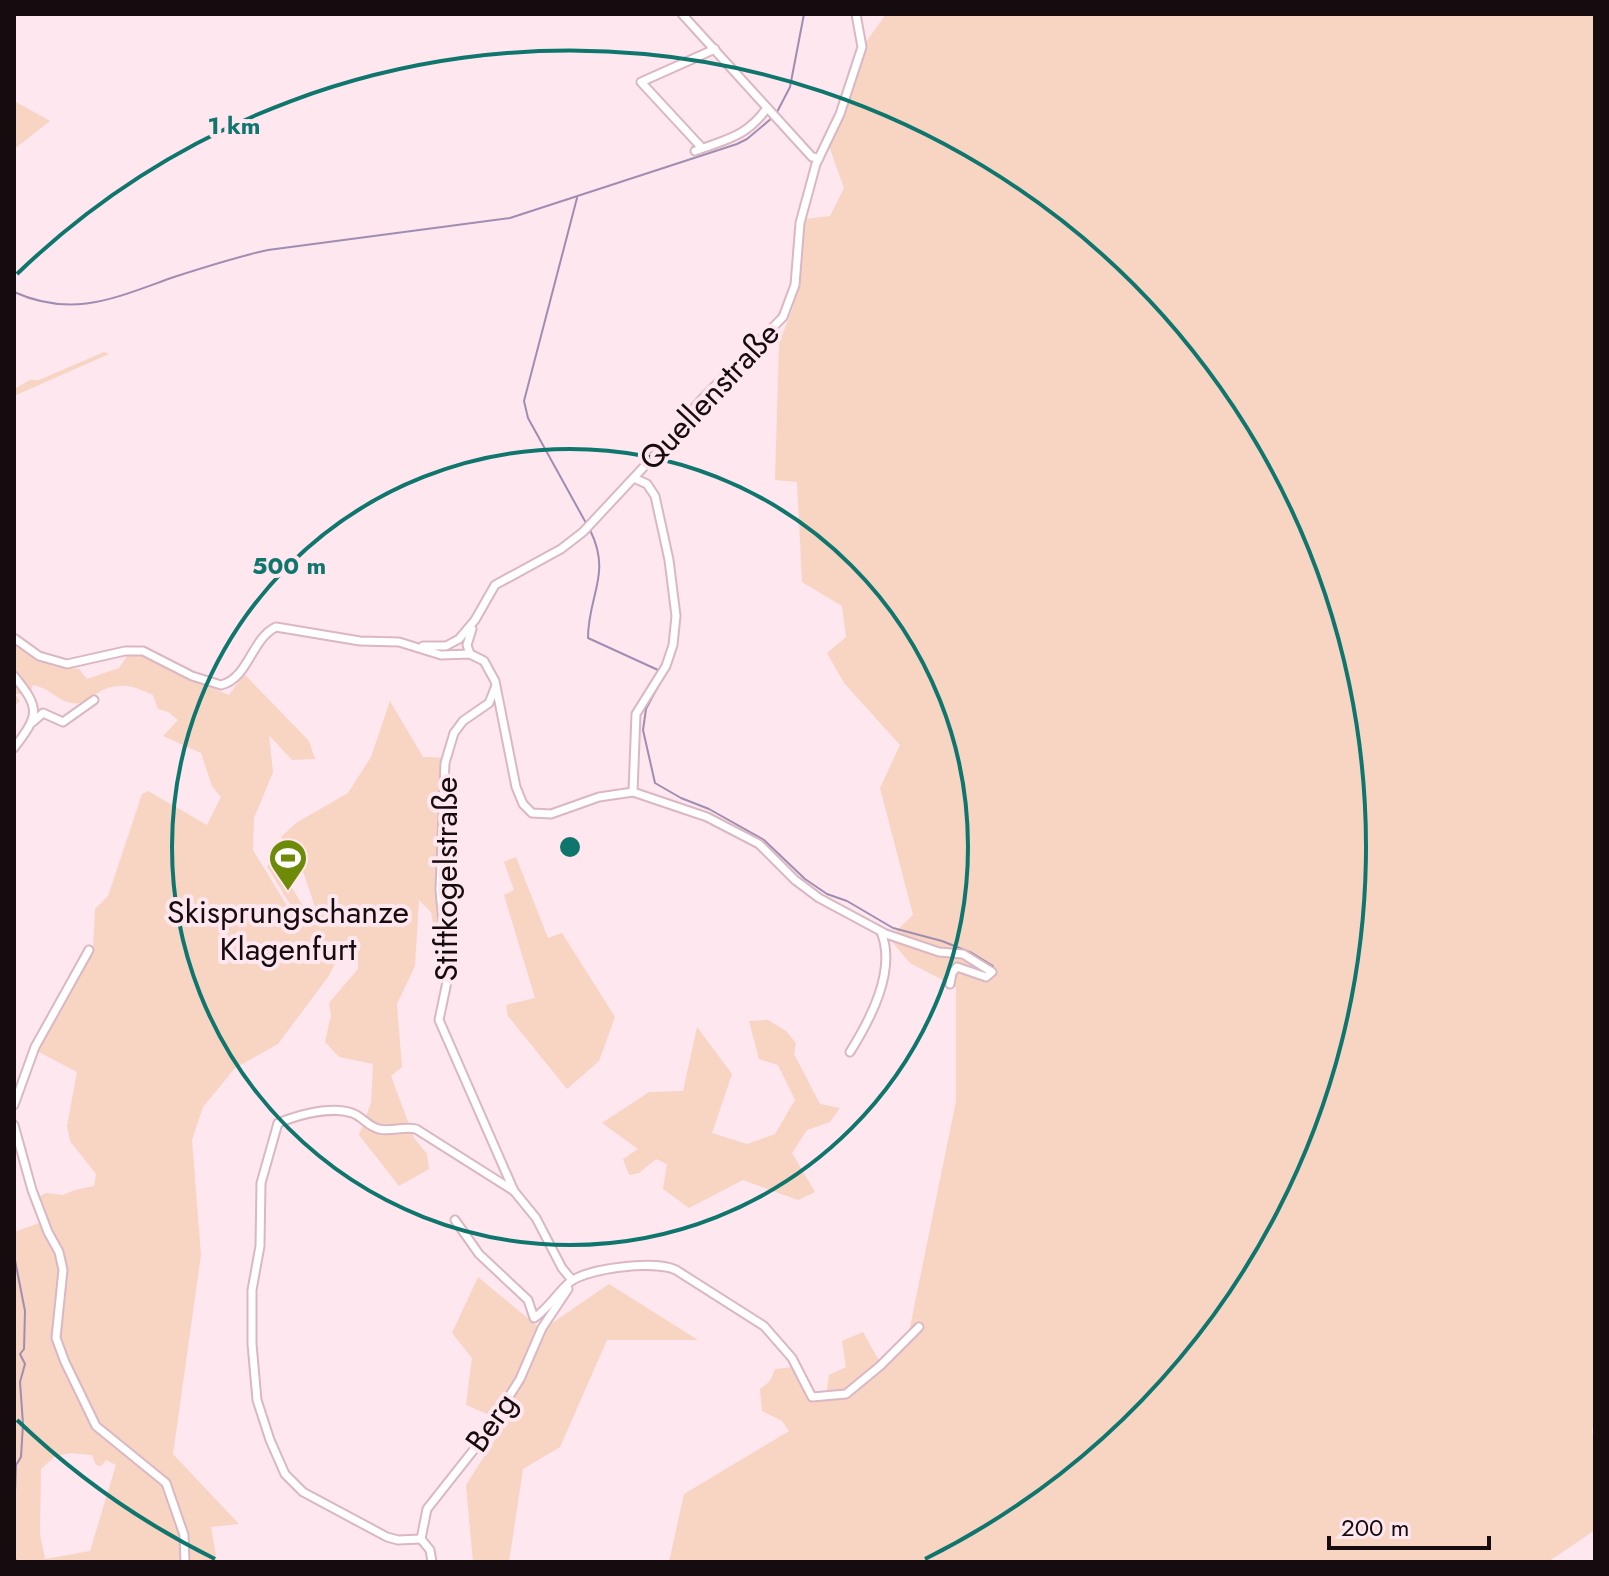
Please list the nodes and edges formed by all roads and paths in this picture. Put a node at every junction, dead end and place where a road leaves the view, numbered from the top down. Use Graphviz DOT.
graph roads {
  1 [pos="682,14"];
  2 [pos="856,14"];
  3 [pos="715,49"];
  4 [pos="771,112"];
  5 [pos="819,158"];
  6 [pos="634,478"];
  7 [pos="475,620"];
  8 [pos="14,638"];
  9 [pos="417,646"];
  10 [pos="470,654"];
  11 [pos="14,676"];
  12 [pos="496,686"];
  13 [pos="94,700"];
  14 [pos="34,709"];
  15 [pos="43,713"];
  16 [pos="33,722"];
  17 [pos="14,748"];
  18 [pos="632,782"];
  19 [pos="633,792"];
  20 [pos="622,793"];
  21 [pos="880,930"];
  22 [pos="89,950"];
  23 [pos="950,984"];
  24 [pos="850,1052"];
  25 [pos="14,1105"];
  26 [pos="14,1125"];
  27 [pos="514,1191"];
  28 [pos="455,1220"];
  29 [pos="572,1280"];
  30 [pos="919,1327"];
  31 [pos="421,1539"];
  32 [pos="185,1562"];
  33 [pos="432,1562"];
  1 -- 3 [label="street"];
  2 -- 5 [label="street, Quellenstraße"];
  3 -- 4 [label="street"];
  3 -- 4 [label="street"];
  4 -- 5 [label="street"];
  5 -- 6 [label="street, Quellenstraße"];
  6 -- 7 [label="street, Quellenstraße"];
  6 -- 18 [label="street"];
  7 -- 9 [label="street, Quellenstraße"];
  7 -- 10 [label="street, Quellenstraße"];
  8 -- 9 [label="street"];
  9 -- 10 [label="street"];
  10 -- 12 [label="street"];
  11 -- 14 [label="street"];
  12 -- 20 [label="street"];
  12 -- 27 [label="street, Stiftkogelstraße"];
  13 -- 15 [label="street"];
  14 -- 15 [label="street"];
  14 -- 16 [label="street"];
  15 -- 16 [label="street"];
  16 -- 17 [label="street"];
  18 -- 19 [label="street"];
  18 -- 20 [label="street"];
  19 -- 20 [label="street"];
  19 -- 21 [label="street"];
  21 -- 23 [label="street"];
  21 -- 24 [label="street"];
  22 -- 25 [label="street"];
  26 -- 32 [label="street"];
  27 -- 29 [label="street, Stiftkogelstraße"];
  27 -- 31 [label="street, Stiftkogelstraße"];
  28 -- 29 [label="street"];
  29 -- 30 [label="street"];
  29 -- 31 [label="street, Berg"];
  31 -- 33 [label="street"];
}
